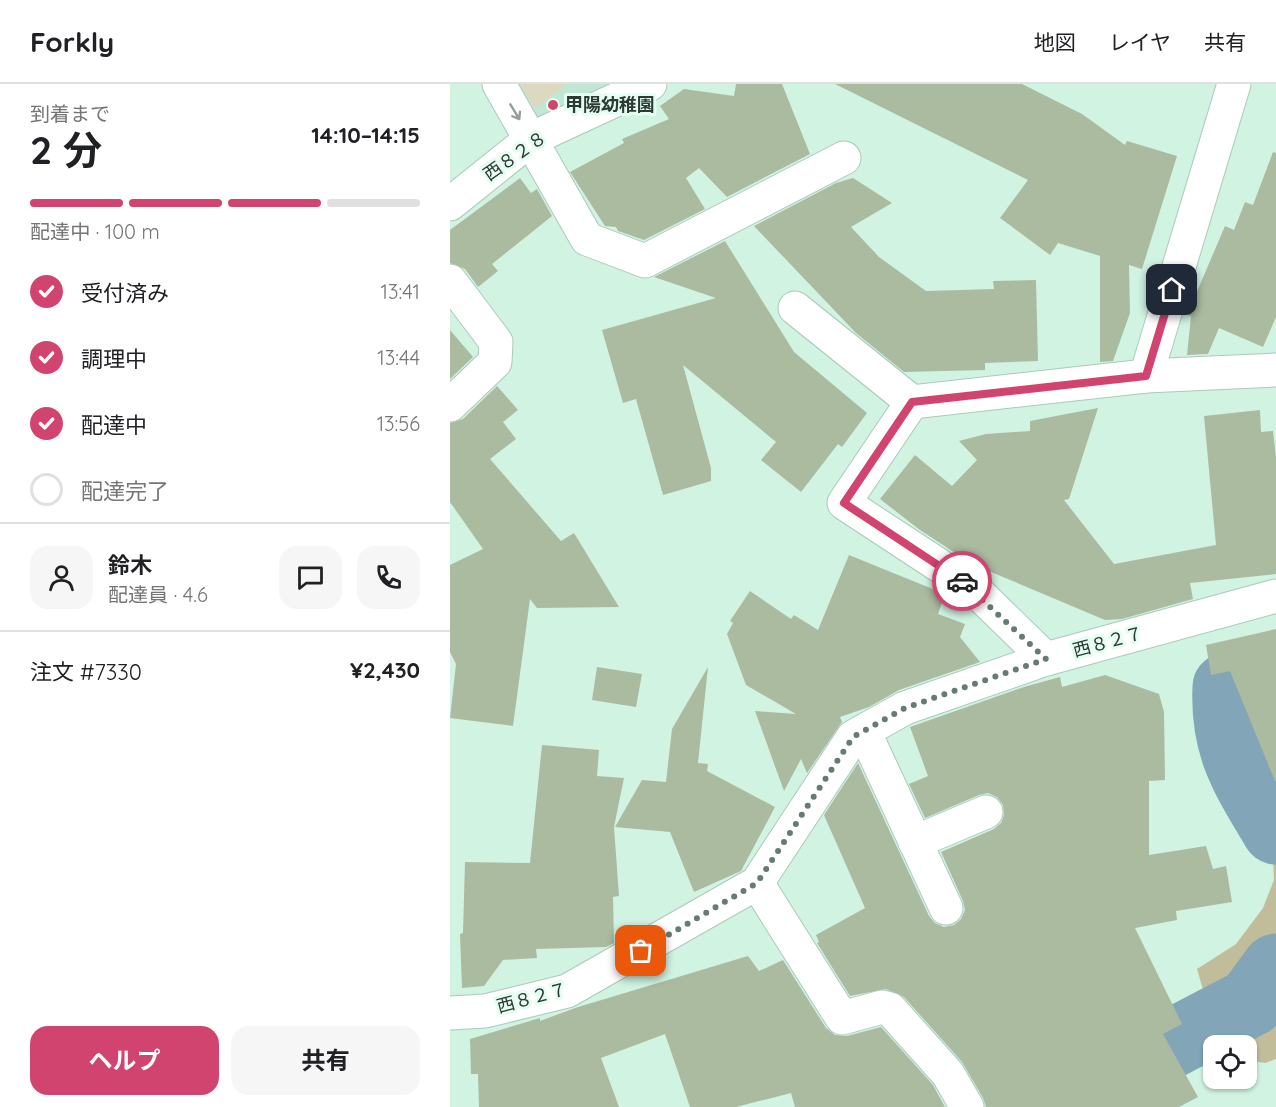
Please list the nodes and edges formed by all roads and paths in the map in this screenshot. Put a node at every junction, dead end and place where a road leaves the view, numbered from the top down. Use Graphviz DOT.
graph roads {
  1 [pos="499,84"];
  2 [pos="650,84"];
  3 [pos="1234,84"];
  4 [pos="531,139"];
  5 [pos="844,158"];
  6 [pos="450,204"];
  7 [pos="450,281"];
  8 [pos="795,308"];
  9 [pos="1276,370"];
  10 [pos="1146,376"];
  11 [pos="912,402"];
  12 [pos="450,405"];
  13 [pos="1276,596"];
  14 [pos="1046,659"];
  15 [pos="864,731"];
  16 [pos="986,812"];
  17 [pos="915,842"];
  18 [pos="757,883"];
  19 [pos="946,908"];
  20 [pos="450,1013"];
  21 [pos="968,1107"];
  1 -- 4 [label="street, one-way"];
  2 -- 4 [label="street, 西８２８"];
  3 -- 10 [label="street"];
  4 -- 5 [label="street"];
  4 -- 6 [label="street, 西８２８"];
  7 -- 12 [label="street"];
  8 -- 11 [label="street"];
  9 -- 10 [label="street"];
  10 -- 11 [label="street"];
  11 -- 14 [label="street"];
  13 -- 14 [label="street, 西８２７"];
  14 -- 15 [label="street, 西８２７"];
  15 -- 17 [label="street"];
  15 -- 18 [label="street, 西８２７"];
  16 -- 17 [label="street"];
  17 -- 19 [label="street"];
  18 -- 20 [label="street, 西８２７"];
  18 -- 21 [label="street"];
}
